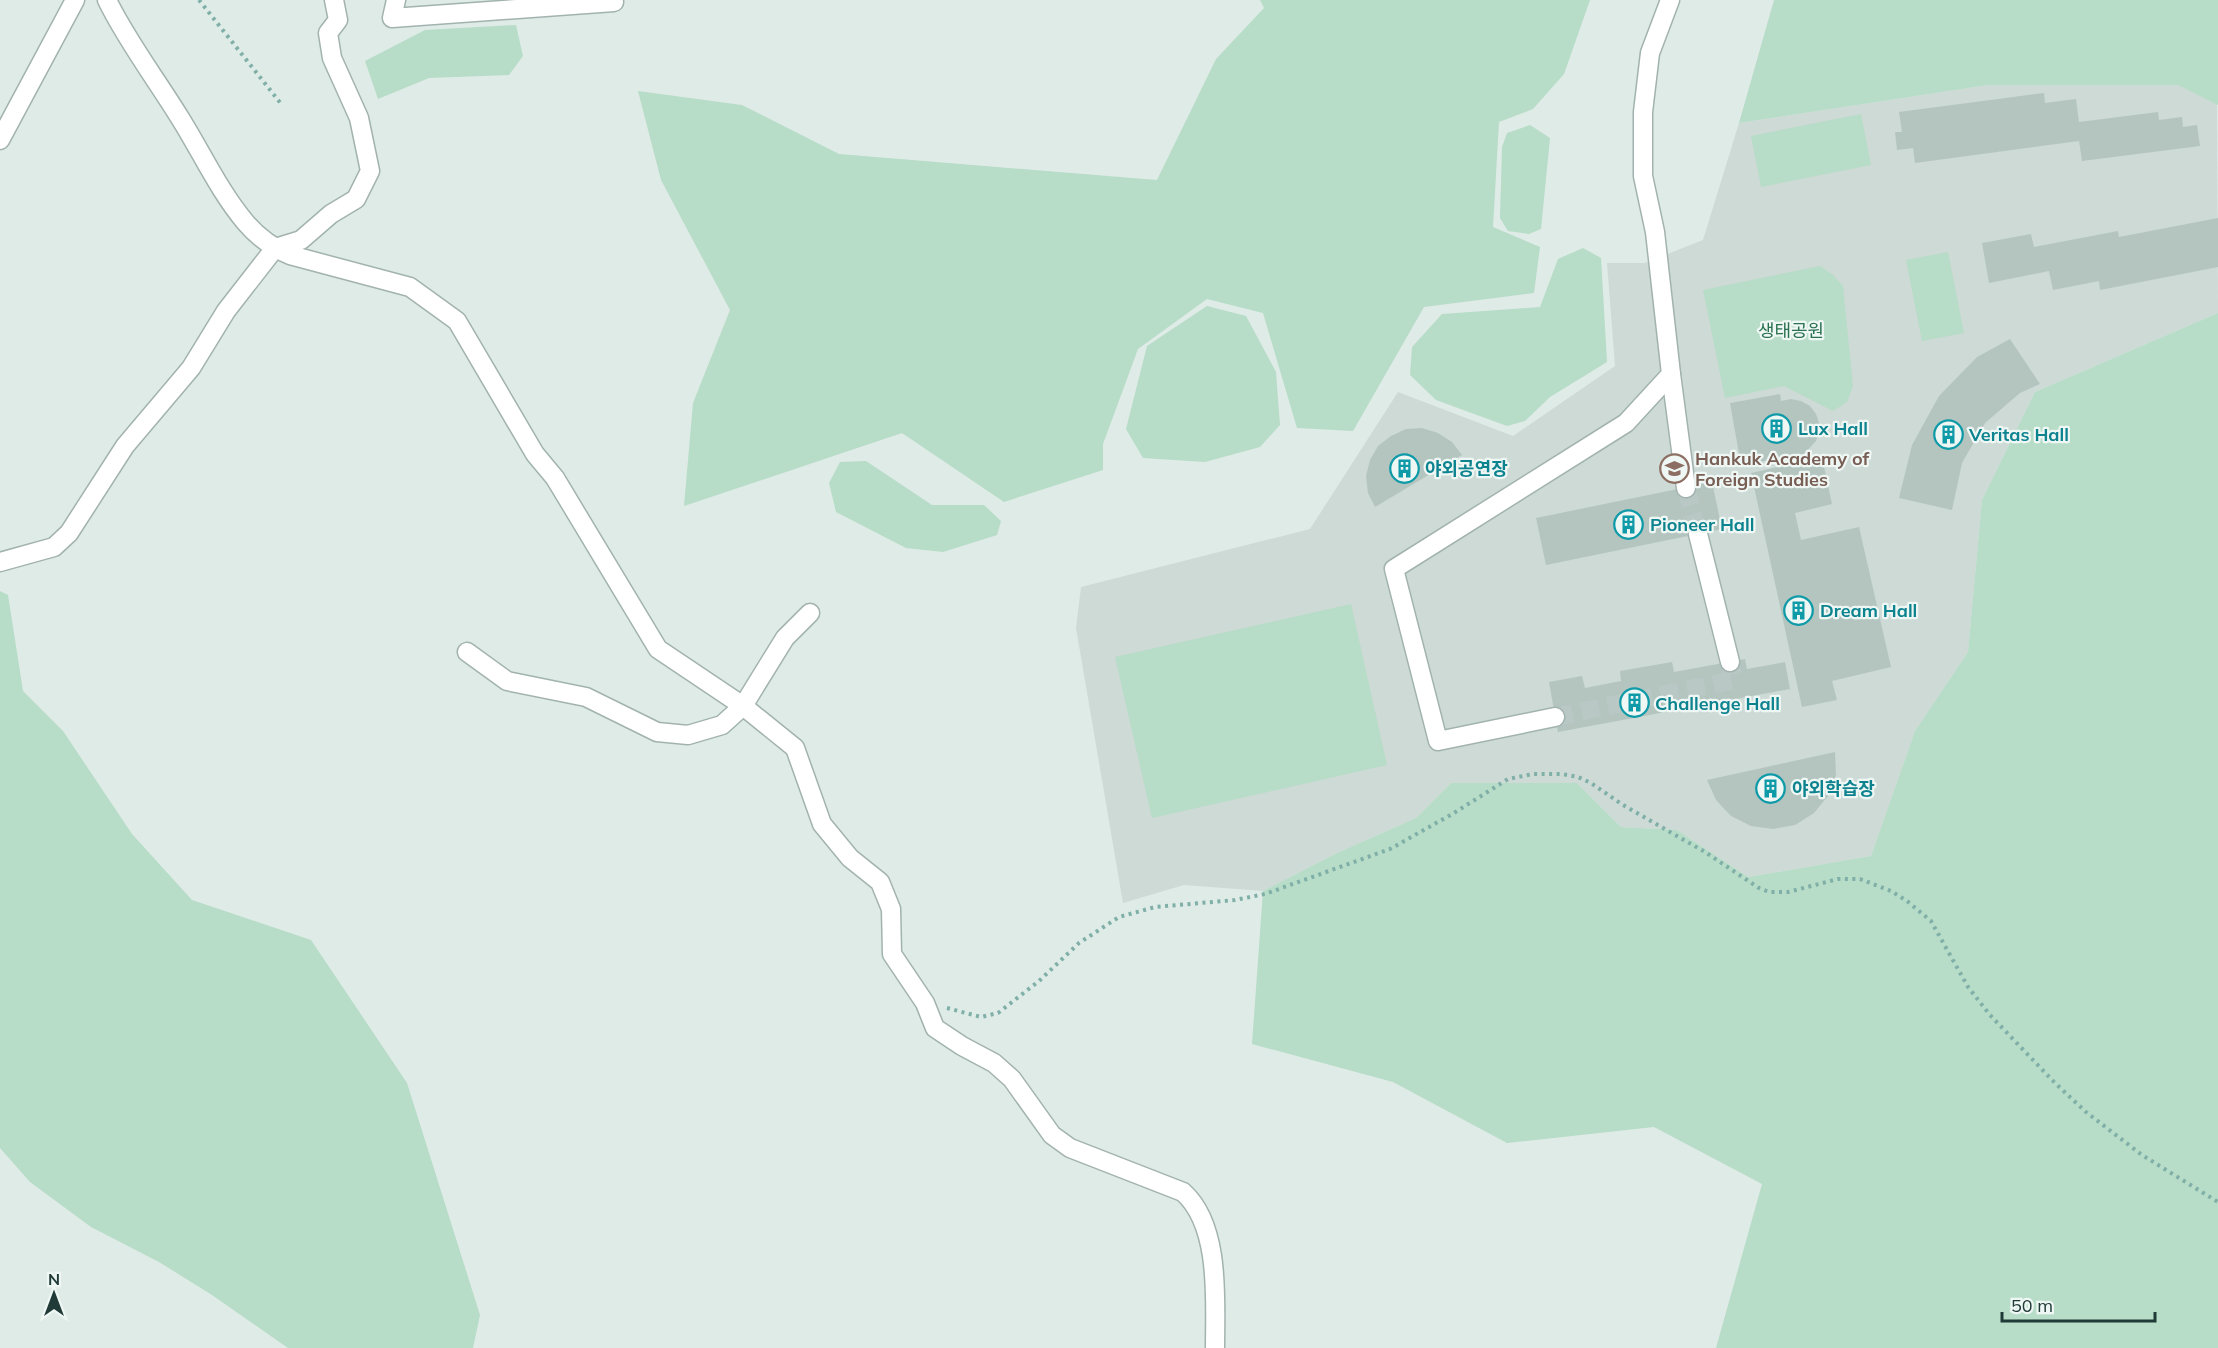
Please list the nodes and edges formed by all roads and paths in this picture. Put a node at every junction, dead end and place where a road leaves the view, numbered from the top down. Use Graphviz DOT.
graph roads {
  1 [pos="75,0"];
  2 [pos="107,0"];
  3 [pos="199,0"];
  4 [pos="334,0"];
  5 [pos="396,0"];
  6 [pos="1670,0"];
  7 [pos="614,2"];
  8 [pos="282,105"];
  9 [pos="0,140"];
  10 [pos="275,249"];
  11 [pos="1671,374"];
  12 [pos="1686,488"];
  13 [pos="1698,534"];
  14 [pos="0,562"];
  15 [pos="810,613"];
  16 [pos="466,652"];
  17 [pos="1730,662"];
  18 [pos="743,706"];
  19 [pos="1555,717"];
  20 [pos="925,1003"];
  21 [pos="2218,1202"];
  22 [pos="1215,1348"];
  1 -- 9 [label="street"];
  2 -- 10 [label="street"];
  3 -- 8 [label="path"];
  4 -- 10 [label="street"];
  5 -- 7 [label="street"];
  6 -- 11 [label="street"];
  10 -- 14 [label="street"];
  10 -- 18 [label="street"];
  11 -- 12 [label="street"];
  11 -- 19 [label="street"];
  13 -- 17 [label="street"];
  15 -- 18 [label="street"];
  16 -- 18 [label="street"];
  18 -- 20 [label="street"];
  20 -- 21 [label="path"];
  20 -- 22 [label="street"];
}
